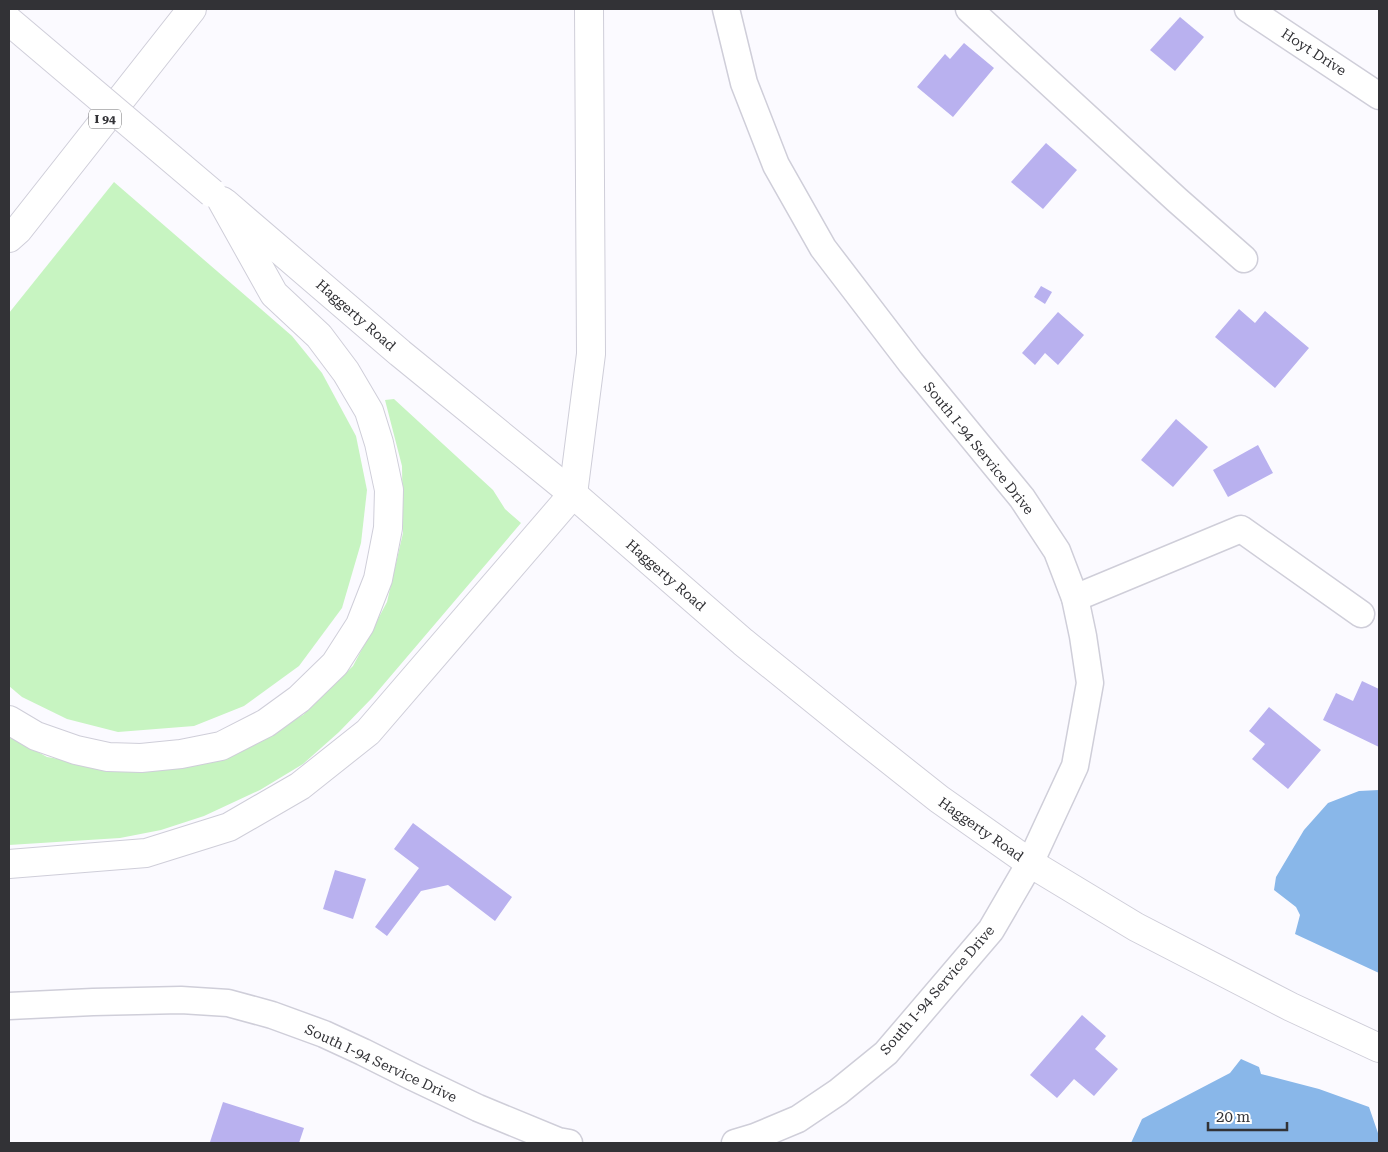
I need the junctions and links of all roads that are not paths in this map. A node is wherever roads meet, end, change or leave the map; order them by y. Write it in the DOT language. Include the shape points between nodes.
graph roads {
  1 [pos="17,9"];
  2 [pos="192,9"];
  3 [pos="589,9"];
  4 [pos="726,9"];
  5 [pos="968,9"];
  6 [pos="1248,9"];
  7 [pos="9,20"];
  8 [pos="1379,96"];
  9 [pos="217,197"];
  10 [pos="13,234"];
  11 [pos="9,258"];
  12 [pos="1244,260"];
  13 [pos="573,494"];
  14 [pos="1075,598"];
  15 [pos="1361,614"];
  16 [pos="9,720"];
  17 [pos="1030,863"];
  18 [pos="9,864"];
  19 [pos="9,1006"];
  20 [pos="1379,1048"];
  21 [pos="569,1143"];
  22 [pos="735,1143"];
  1 -- 7 [label="main road"];
  2 -- 10 [label="main road, I 94"];
  3 -- 13 [label="main road" via="591,354"];
  4 -- 14 [label="street, South I-94 Service Drive" via="744,83 776,165 823,248 910,362 1022,498 1057,551"];
  5 -- 12 [label="street"];
  6 -- 8 [label="street, Hoyt Drive"];
  7 -- 9 [label="main road, Haggerty Road, bridge"];
  9 -- 13 [label="main road, Haggerty Road" via="400,353"];
  9 -- 16 [label="main road" via="274,294 320,336 369,411 389,490 388,528 378,579 360,625 335,664 299,699 266,723 221,746 141,758 108,757 36,736"];
  10 -- 11 [label="main road"];
  13 -- 17 [label="main road, Haggerty Road" via="743,642 939,799"];
  13 -- 18 [label="main road" via="368,732 300,786 229,827 146,853"];
  14 -- 15 [label="street" via="1241,529"];
  14 -- 17 [label="street, South I-94 Service Drive" via="1090,683 1075,766"];
  17 -- 20 [label="main road, Haggerty Road" via="1136,927 1291,1007"];
  17 -- 22 [label="street, South I-94 Service Drive" via="991,930 886,1053 798,1119"];
  19 -- 21 [label="street, South I-94 Service Drive" via="181,1000 228,1004 272,1015 324,1034 478,1108"];
}
